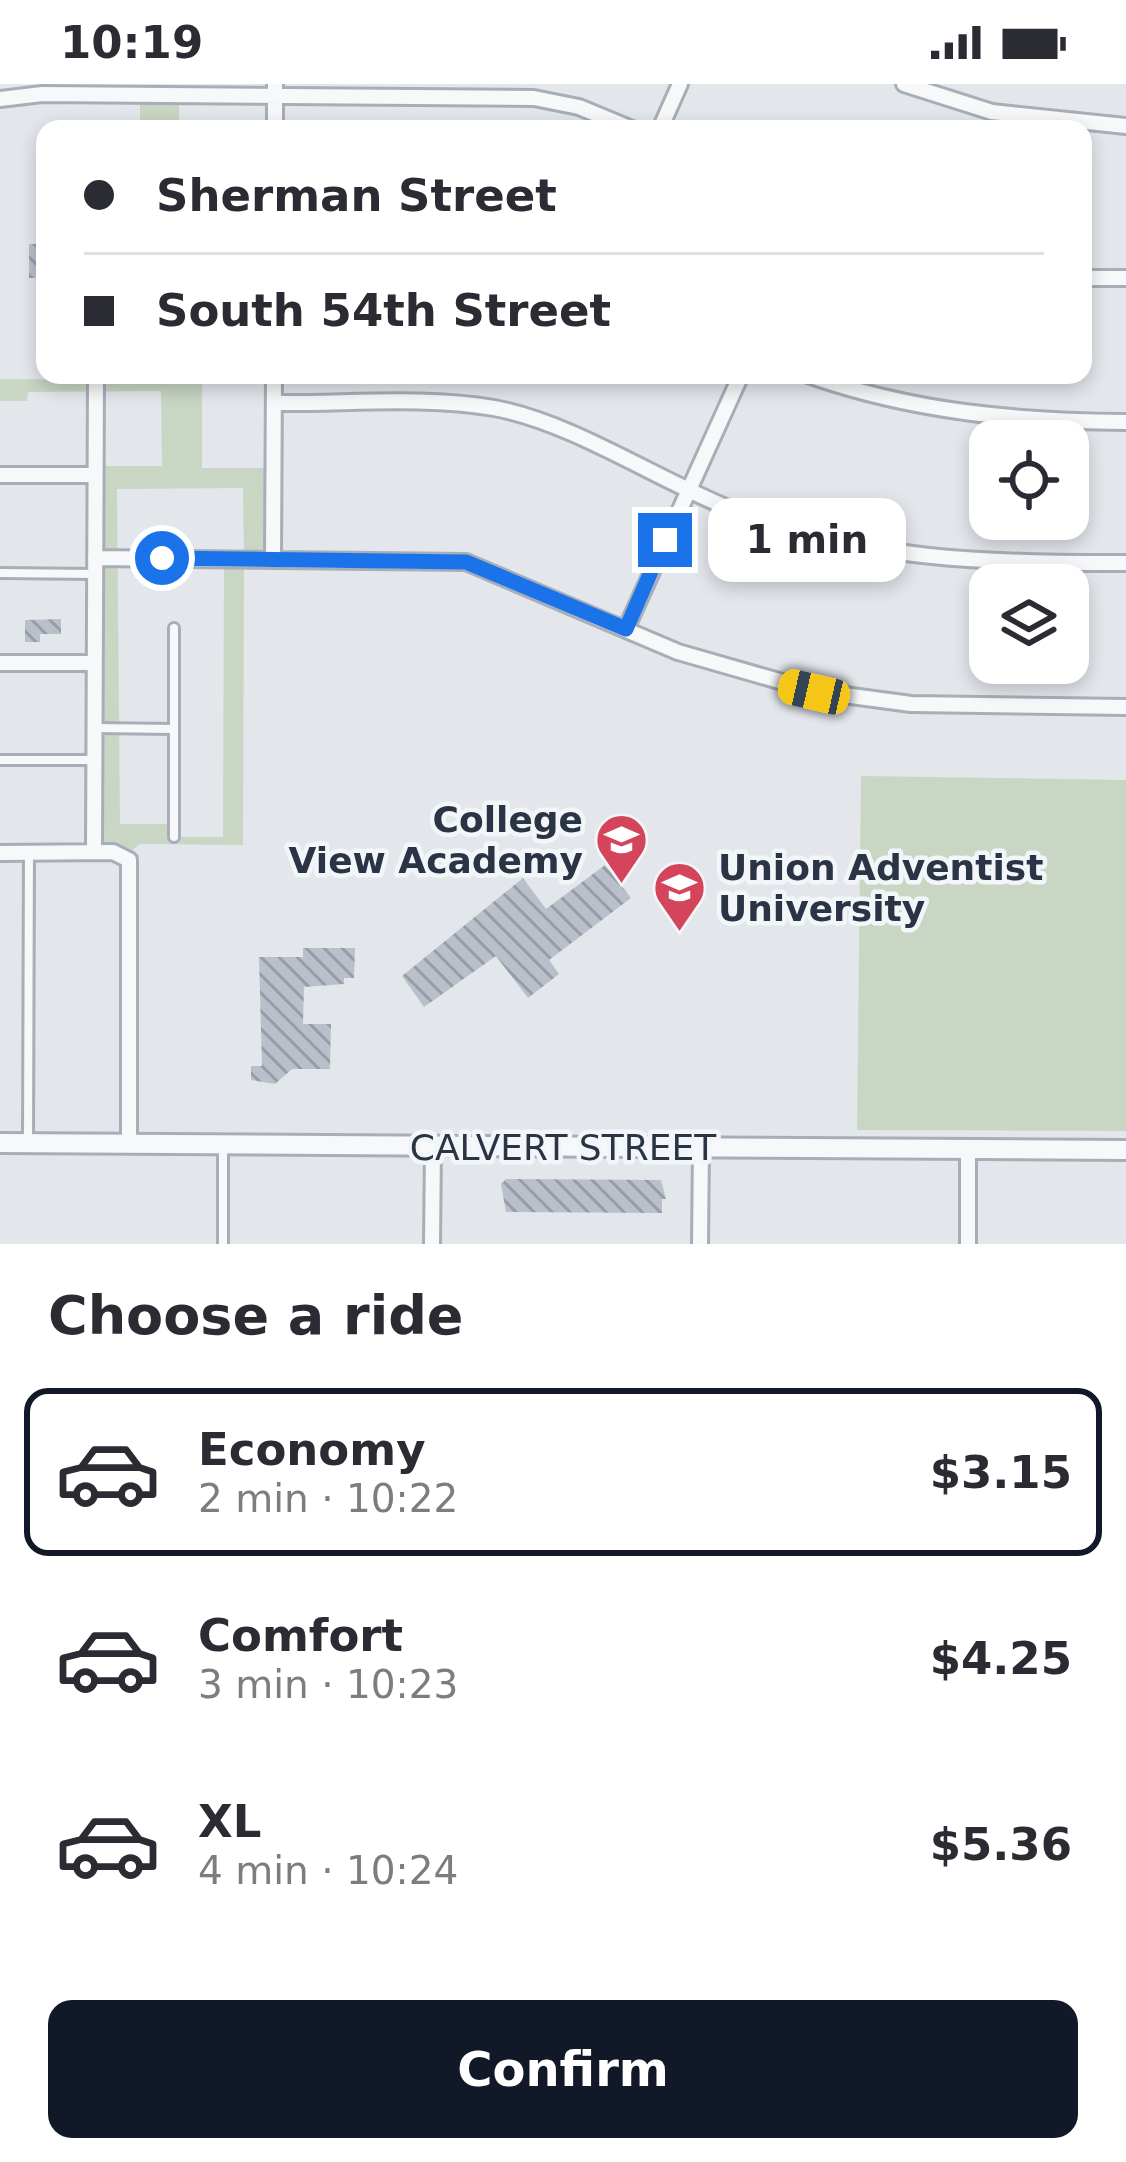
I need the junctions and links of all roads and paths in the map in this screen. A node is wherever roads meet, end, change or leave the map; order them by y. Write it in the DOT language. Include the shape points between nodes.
graph roads {
  1 [pos="680,84"];
  2 [pos="904,84"];
  3 [pos="275,90"];
  4 [pos="0,99"];
  5 [pos="610,120"];
  6 [pos="664,120"];
  7 [pos="1069,120"];
  8 [pos="1092,122"];
  9 [pos="1126,126"];
  10 [pos="1092,278"];
  11 [pos="1126,278"];
  12 [pos="96,384"];
  13 [pos="274,384"];
  14 [pos="737,384"];
  15 [pos="841,384"];
  16 [pos="274,403"];
  17 [pos="1126,422"];
  18 [pos="0,475"];
  19 [pos="94,475"];
  20 [pos="687,490"];
  21 [pos="273,558"];
  22 [pos="1126,563"];
  23 [pos="94,566"];
  24 [pos="0,573"];
  25 [pos="174,628"];
  26 [pos="626,629"];
  27 [pos="0,663"];
  28 [pos="94,663"];
  29 [pos="1126,707"];
  30 [pos="94,728"];
  31 [pos="174,729"];
  32 [pos="0,760"];
  33 [pos="94,760"];
  34 [pos="174,837"];
  35 [pos="28,852"];
  36 [pos="94,852"];
  37 [pos="0,853"];
  38 [pos="0,1143"];
  39 [pos="28,1143"];
  40 [pos="129,1144"];
  41 [pos="224,1145"];
  42 [pos="433,1147"];
  43 [pos="701,1147"];
  44 [pos="968,1150"];
  45 [pos="1126,1150"];
  46 [pos="223,1244"];
  47 [pos="432,1244"];
  48 [pos="700,1244"];
  49 [pos="968,1244"];
  1 -- 6 [label="street"];
  2 -- 7 [label="street" via="992,112"];
  3 -- 4 [label="street"];
  3 -- 5 [label="street" via="534,98"];
  8 -- 9 [label="street"];
  10 -- 11 [label="street"];
  12 -- 19 [label="street"];
  13 -- 16 [label="street"];
  14 -- 20 [label="street"];
  15 -- 17 [label="street" via="942,412"];
  16 -- 20 [label="street" via="491,408"];
  16 -- 21 [label="street"];
  18 -- 19 [label="street"];
  19 -- 23 [label="street"];
  20 -- 22 [label="street" via="777,526 905,556"];
  20 -- 26 [label="street"];
  21 -- 23 [label="street"];
  21 -- 26 [label="street" via="466,562"];
  23 -- 24 [label="lane"];
  23 -- 28 [label="street"];
  25 -- 31 [label="lane"];
  26 -- 29 [label="street" via="722,668 864,700"];
  27 -- 28 [label="street"];
  28 -- 30 [label="street"];
  30 -- 31 [label="lane"];
  30 -- 33 [label="street"];
  31 -- 34 [label="lane"];
  32 -- 33 [label="lane"];
  33 -- 36 [label="street"];
  35 -- 36 [label="street"];
  35 -- 37 [label="street"];
  35 -- 39 [label="lane"];
  36 -- 40 [label="street" via="125,855 131,868"];
  38 -- 39 [label="street, CALVERT STREET"];
  39 -- 40 [label="street, CALVERT STREET"];
  40 -- 41 [label="street, CALVERT STREET"];
  41 -- 42 [label="street, CALVERT STREET"];
  41 -- 46 [label="lane"];
  42 -- 43 [label="street, CALVERT STREET"];
  42 -- 47 [label="street"];
  43 -- 44 [label="street, CALVERT STREET"];
  43 -- 48 [label="street"];
  44 -- 45 [label="street, CALVERT STREET"];
  44 -- 49 [label="street"];
}
